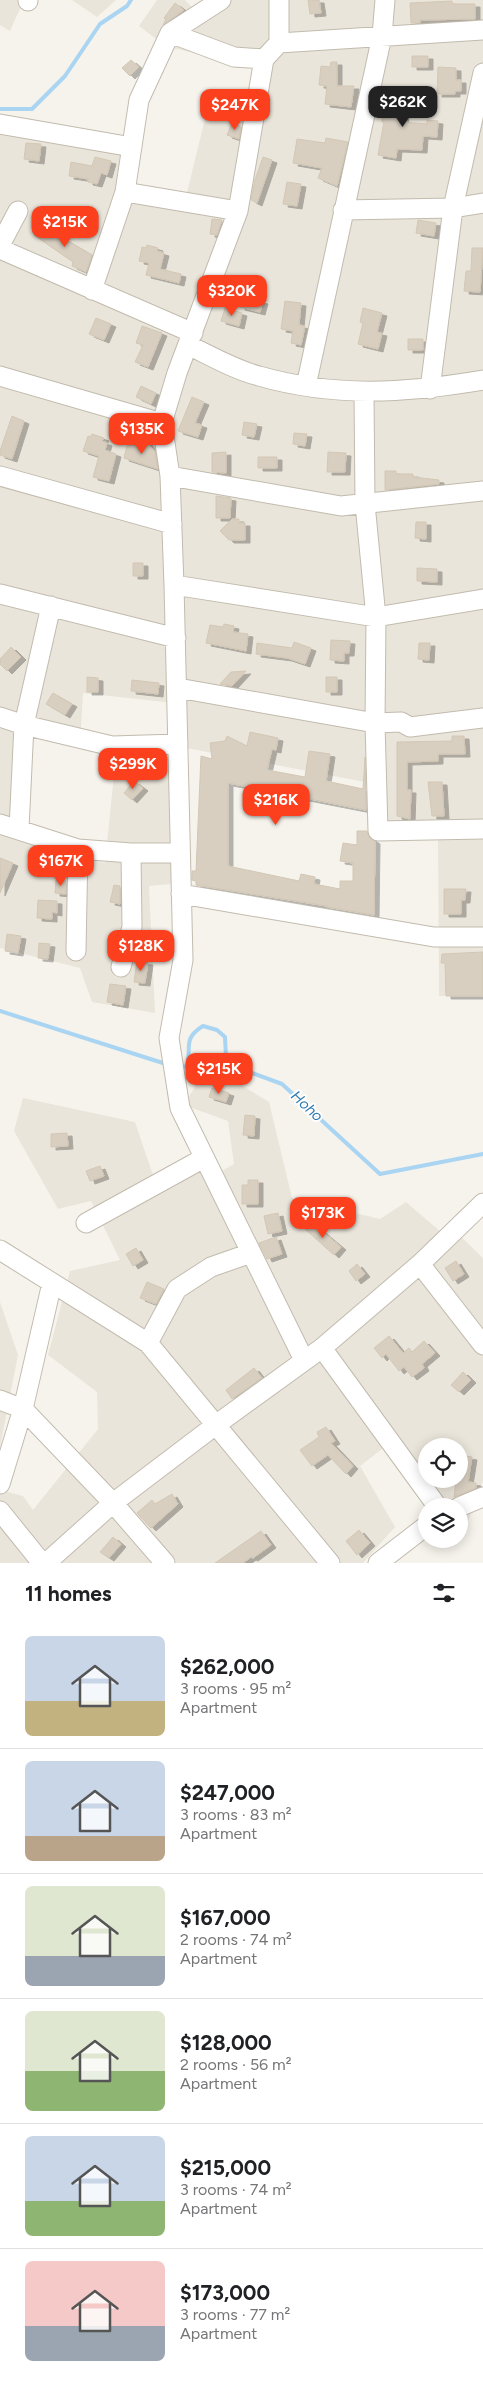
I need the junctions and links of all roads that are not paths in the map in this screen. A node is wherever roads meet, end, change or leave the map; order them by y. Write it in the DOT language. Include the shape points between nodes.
graph roads {
  1 [pos="221,0"];
  2 [pos="279,0"];
  3 [pos="385,0"];
  4 [pos="483,30"];
  5 [pos="170,34"];
  6 [pos="382,36"];
  7 [pos="279,43"];
  8 [pos="264,59"];
  9 [pos="483,73"];
  10 [pos="0,124"];
  11 [pos="132,146"];
  12 [pos="125,192"];
  13 [pos="483,203"];
  14 [pos="453,208"];
  15 [pos="343,210"];
  16 [pos="18,211"];
  17 [pos="238,211"];
  18 [pos="0,245"];
  19 [pos="0,250"];
  20 [pos="92,290"];
  21 [pos="190,339"];
  22 [pos="0,376"];
  23 [pos="483,380"];
  24 [pos="306,386"];
  25 [pos="430,389"];
  26 [pos="364,393"];
  27 [pos="162,423"];
  28 [pos="0,476"];
  29 [pos="170,476"];
  30 [pos="483,491"];
  31 [pos="365,504"];
  32 [pos="172,524"];
  33 [pos="174,585"];
  34 [pos="0,594"];
  35 [pos="483,599"];
  36 [pos="51,606"];
  37 [pos="376,616"];
  38 [pos="176,638"];
  39 [pos="178,688"];
  40 [pos="0,717"];
  41 [pos="483,718"];
  42 [pos="375,723"];
  43 [pos="24,725"];
  44 [pos="178,744"];
  45 [pos="0,824"];
  46 [pos="19,829"];
  47 [pos="483,829"];
  48 [pos="78,849"];
  49 [pos="179,852"];
  50 [pos="131,853"];
  51 [pos="181,894"];
  52 [pos="483,937"];
  53 [pos="76,952"];
  54 [pos="121,967"];
  55 [pos="204,1158"];
  56 [pos="483,1203"];
  57 [pos="86,1223"];
  58 [pos="0,1250"];
  59 [pos="251,1254"];
  60 [pos="420,1264"];
  61 [pos="52,1283"];
  62 [pos="148,1344"];
  63 [pos="483,1345"];
  64 [pos="322,1348"];
  65 [pos="304,1360"];
  66 [pos="0,1400"];
  67 [pos="23,1409"];
  68 [pos="217,1424"];
  69 [pos="0,1484"];
  70 [pos="431,1498"];
  71 [pos="483,1498"];
  72 [pos="113,1503"];
  73 [pos="468,1504"];
  74 [pos="0,1511"];
  75 [pos="418,1532"];
  76 [pos="42,1563"];
  77 [pos="46,1563"];
  78 [pos="165,1563"];
  79 [pos="330,1563"];
  80 [pos="378,1563"];
  1 -- 5 [label="street"];
  2 -- 7 [label="street"];
  3 -- 6 [label="street"];
  4 -- 6 [label="street"];
  5 -- 8 [label="street" via="234,57"];
  5 -- 11 [label="street" via="139,100"];
  6 -- 7 [label="street"];
  6 -- 15 [label="street"];
  7 -- 8 [label="street"];
  8 -- 17 [label="street"];
  9 -- 14 [label="street"];
  10 -- 11 [label="street"];
  11 -- 12 [label="street"];
  12 -- 17 [label="street"];
  12 -- 20 [label="street"];
  13 -- 14 [label="street"];
  14 -- 15 [label="street"];
  14 -- 25 [label="street"];
  15 -- 24 [label="street"];
  16 -- 18 [label="street"];
  17 -- 21 [label="street"];
  19 -- 20 [label="street"];
  20 -- 21 [label="street"];
  21 -- 24 [label="street" via="257,376"];
  21 -- 27 [label="street"];
  22 -- 27 [label="street"];
  23 -- 25 [label="street"];
  24 -- 26 [label="street"];
  25 -- 26 [label="street"];
  26 -- 31 [label="street"];
  27 -- 29 [label="street"];
  28 -- 32 [label="street"];
  29 -- 31 [label="street" via="341,506"];
  29 -- 32 [label="street"];
  30 -- 31 [label="street"];
  31 -- 37 [label="street"];
  32 -- 33 [label="street"];
  33 -- 37 [label="street"];
  33 -- 38 [label="street"];
  34 -- 36 [label="street"];
  35 -- 37 [label="street"];
  36 -- 38 [label="street"];
  36 -- 43 [label="street"];
  37 -- 42 [label="street"];
  38 -- 39 [label="street"];
  39 -- 42 [label="street"];
  39 -- 44 [label="street"];
  40 -- 43 [label="street"];
  41 -- 42 [label="street" via="410,728 401,722"];
  42 -- 47 [label="street" via="378,830"];
  43 -- 44 [label="street" via="112,746"];
  43 -- 46 [label="street"];
  44 -- 49 [label="street"];
  45 -- 46 [label="street"];
  46 -- 48 [label="street"];
  48 -- 50 [label="street"];
  48 -- 53 [label="street"];
  49 -- 50 [label="street"];
  49 -- 51 [label="street"];
  50 -- 54 [label="street" via="132,927"];
  51 -- 52 [label="street" via="434,937"];
  51 -- 55 [label="street" via="184,960 169,1038 180,1108"];
  55 -- 57 [label="street"];
  55 -- 59 [label="street"];
  56 -- 60 [label="street"];
  58 -- 61 [label="street"];
  59 -- 62 [label="street" via="211,1267 177,1289"];
  59 -- 65 [label="street"];
  60 -- 63 [label="street"];
  60 -- 64 [label="street"];
  61 -- 62 [label="street"];
  61 -- 67 [label="street"];
  62 -- 68 [label="street"];
  64 -- 65 [label="street"];
  64 -- 70 [label="street"];
  65 -- 68 [label="street"];
  66 -- 67 [label="street"];
  67 -- 69 [label="street"];
  67 -- 72 [label="street"];
  68 -- 72 [label="street"];
  68 -- 79 [label="street"];
  71 -- 73 [label="street"];
  72 -- 77 [label="street"];
  72 -- 78 [label="street"];
  74 -- 76 [label="street"];
  75 -- 80 [label="street"];
}
